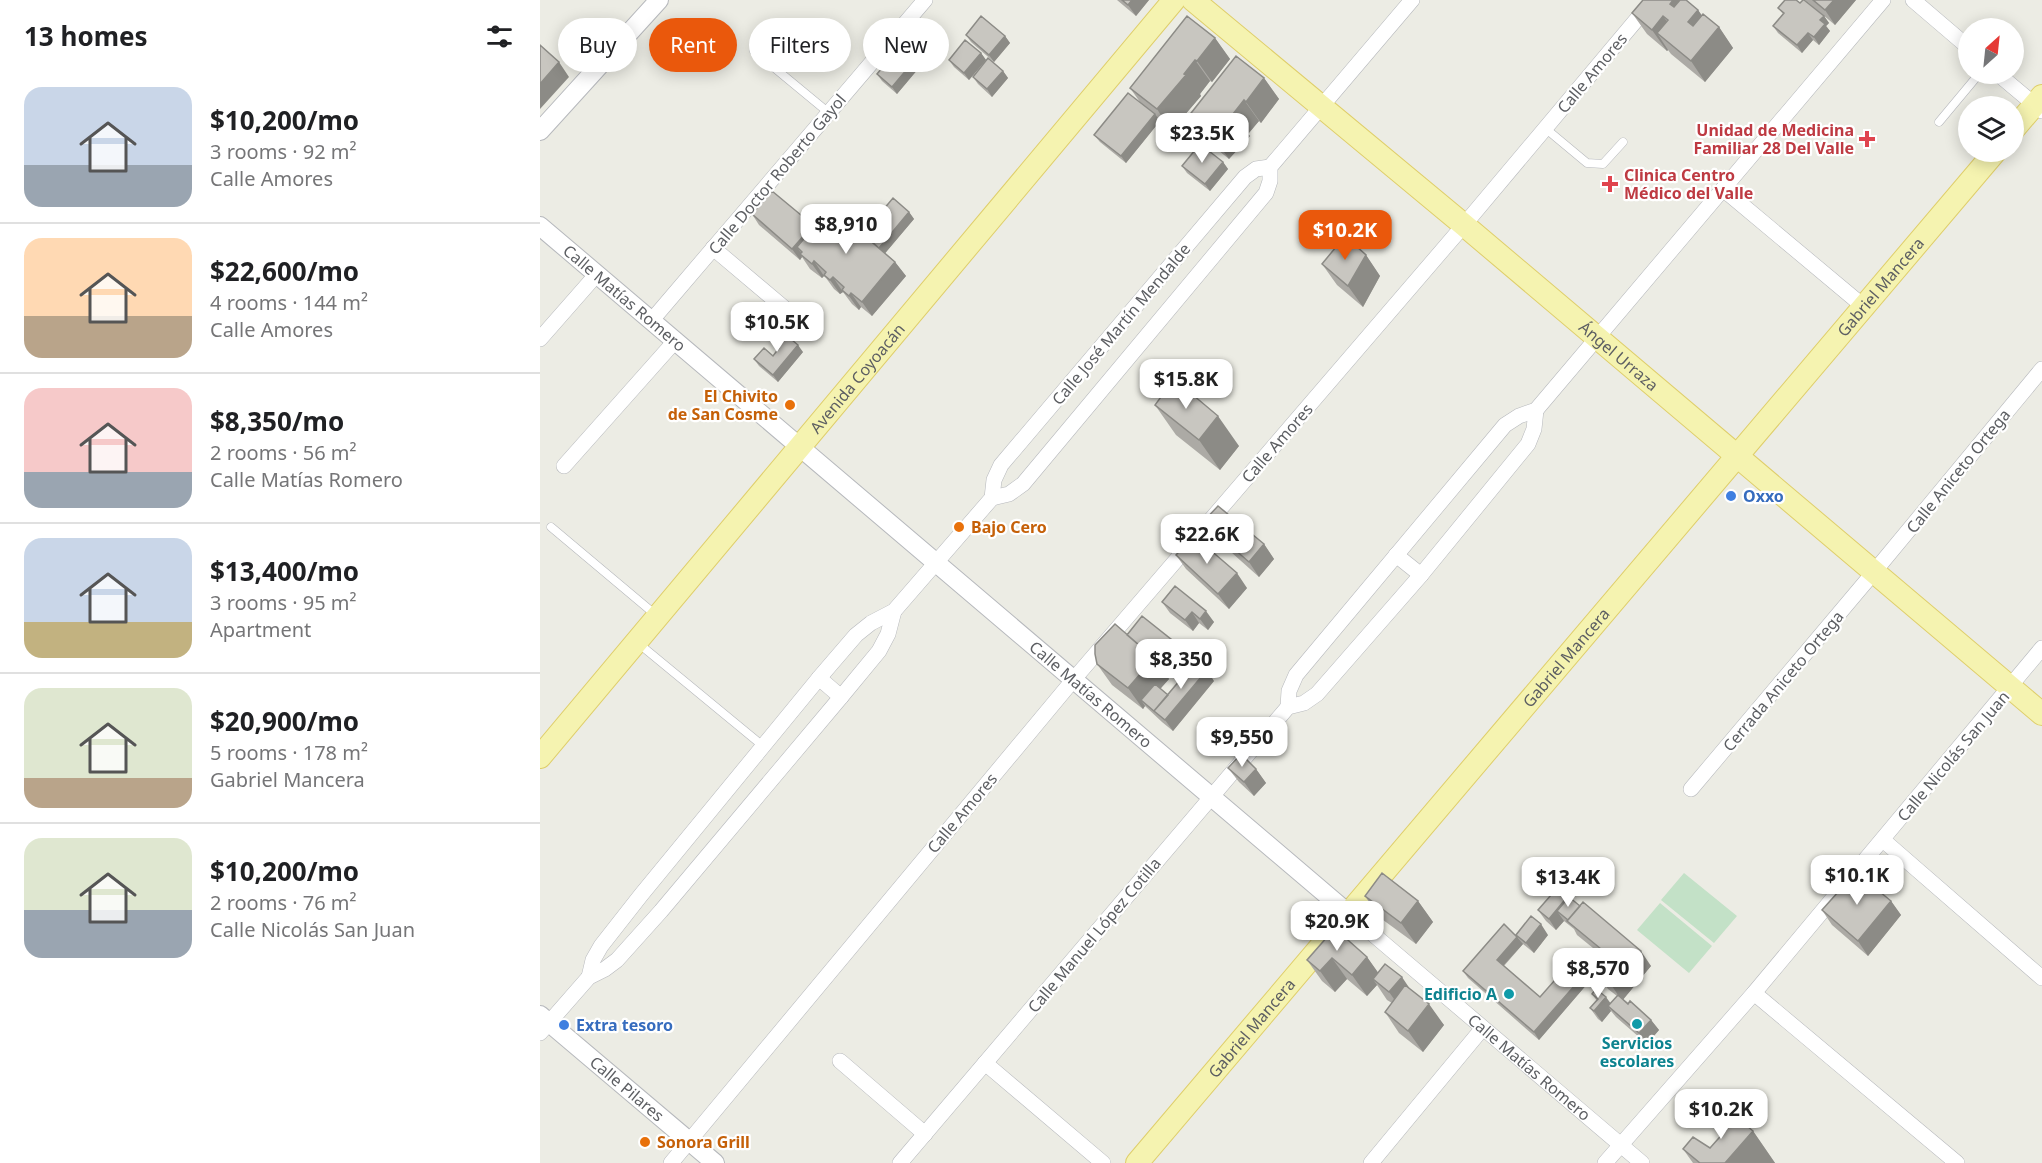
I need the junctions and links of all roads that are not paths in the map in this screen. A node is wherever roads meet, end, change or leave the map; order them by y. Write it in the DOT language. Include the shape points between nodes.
graph roads {
  1 [pos="659,0"];
  2 [pos="925,0"];
  3 [pos="1174,0"];
  4 [pos="1193,0"];
  5 [pos="1412,0"];
  6 [pos="1653,0"];
  7 [pos="1883,0"];
  8 [pos="1913,0"];
  9 [pos="1958,38"];
  10 [pos="779,72"];
  11 [pos="1971,84"];
  12 [pos="2012,84"];
  13 [pos="2040,104"];
  14 [pos="1321,105"];
  15 [pos="829,113"];
  16 [pos="2024,119"];
  17 [pos="1939,122"];
  18 [pos="1545,128"];
  19 [pos="540,131"];
  20 [pos="1623,142"];
  21 [pos="1986,162"];
  22 [pos="1270,167"];
  23 [pos="1723,189"];
  24 [pos="1464,225"];
  25 [pos="540,226"];
  26 [pos="713,248"];
  27 [pos="597,274"];
  28 [pos="1863,306"];
  29 [pos="652,320"];
  30 [pos="802,323"];
  31 [pos="1597,338"];
  32 [pos="540,339"];
  33 [pos="676,340"];
  34 [pos="2042,369"];
  35 [pos="1536,410"];
  36 [pos="800,445"];
  37 [pos="1736,456"];
  38 [pos="564,466"];
  39 [pos="992,498"];
  40 [pos="551,527"];
  41 [pos="1396,555"];
  42 [pos="936,562"];
  43 [pos="1874,572"];
  44 [pos="1420,575"];
  45 [pos="894,611"];
  46 [pos="658,616"];
  47 [pos="637,642"];
  48 [pos="2042,648"];
  49 [pos="819,678"];
  50 [pos="1074,679"];
  51 [pos="2010,687"];
  52 [pos="841,697"];
  53 [pos="1288,707"];
  54 [pos="2042,714"];
  55 [pos="763,746"];
  56 [pos="540,757"];
  57 [pos="1691,789"];
  58 [pos="722,796"];
  59 [pos="1212,796"];
  60 [pos="743,813"];
  61 [pos="1883,840"];
  62 [pos="641,895"];
  63 [pos="661,911"];
  64 [pos="1348,913"];
  65 [pos="589,977"];
  66 [pos="2042,978"];
  67 [pos="1754,993"];
  68 [pos="543,1024"];
  69 [pos="1482,1029"];
  70 [pos="840,1061"];
  71 [pos="985,1063"];
  72 [pos="925,1134"];
  73 [pos="689,1142"];
  74 [pos="1620,1145"];
  75 [pos="671,1163"];
  76 [pos="715,1163"];
  77 [pos="900,1163"];
  78 [pos="1103,1163"];
  79 [pos="1137,1163"];
  80 [pos="1371,1163"];
  81 [pos="1605,1163"];
  82 [pos="1642,1163"];
  83 [pos="1957,1163"];
  1 -- 19 [label="street"];
  2 -- 15 [label="street, Calle Doctor Roberto Gayol"];
  3 -- 36 [label="main road, Avenida Coyoacán"];
  4 -- 14 [label="main road, Ángel Urraza"];
  5 -- 14 [label="street, Calle José Martín Mendalde"];
  6 -- 18 [label="street, Calle Amores"];
  7 -- 23 [label="street, Calle Manuel López Cotilla"];
  8 -- 9 [label="street"];
  10 -- 15 [label="lane"];
  11 -- 17 [label="lane"];
  12 -- 13 [label="street"];
  13 -- 16 [label="main road"];
  14 -- 22 [label="street, Calle José Martín Mendalde"];
  14 -- 24 [label="main road, Ángel Urraza"];
  15 -- 26 [label="street, Calle Doctor Roberto Gayol"];
  18 -- 20 [label="lane" via="1587,163 1603,164"];
  18 -- 24 [label="street, Calle Amores"];
  21 -- 28 [label="main road, Gabriel Mancera"];
  22 -- 39 [label="street, Calle José Martín Mendalde" via="1256,169 1245,177 1001,465 993,480"];
  22 -- 39 [label="street, Calle José Martín Mendalde" via="1266,193 1023,484 1009,494"];
  23 -- 28 [label="street"];
  23 -- 31 [label="street, Calle Manuel López Cotilla"];
  24 -- 31 [label="main road, Ángel Urraza"];
  24 -- 50 [label="street, Calle Amores"];
  25 -- 27 [label="street, Calle Matías Romero"];
  26 -- 29 [label="street, Calle Doctor Roberto Gayol"];
  26 -- 30 [label="street"];
  27 -- 29 [label="street, Calle Matías Romero"];
  27 -- 32 [label="street"];
  28 -- 37 [label="main road, Gabriel Mancera"];
  29 -- 33 [label="street, Calle Matías Romero"];
  31 -- 35 [label="street, Calle Manuel López Cotilla"];
  31 -- 37 [label="main road, Ángel Urraza"];
  33 -- 36 [label="street, Calle Matías Romero"];
  33 -- 38 [label="street"];
  34 -- 43 [label="street, Calle Aniceto Ortega"];
  35 -- 41 [label="street, Calle Manuel López Cotilla" via="1505,425"];
  35 -- 44 [label="street, Calle Manuel López Cotilla" via="1528,444"];
  36 -- 42 [label="street, Calle Matías Romero"];
  36 -- 46 [label="main road, Avenida Coyoacán"];
  37 -- 43 [label="main road, Ángel Urraza"];
  37 -- 64 [label="main road, Gabriel Mancera"];
  39 -- 42 [label="street, Calle José Martín Mendalde"];
  40 -- 46 [label="lane"];
  41 -- 44 [label="street"];
  41 -- 53 [label="street, Calle Manuel López Cotilla" via="1296,675"];
  42 -- 45 [label="street, Calle José Martín Mendalde"];
  42 -- 50 [label="street, Calle Matías Romero"];
  43 -- 51 [label="main road, Ángel Urraza"];
  43 -- 57 [label="street, Cerrada Aniceto Ortega"];
  44 -- 53 [label="street, Calle Manuel López Cotilla" via="1317,694"];
  45 -- 49 [label="street, Calle José Martín Mendalde" via="856,635"];
  45 -- 52 [label="street, Calle José Martín Mendalde" via="879,651"];
  46 -- 47 [label="main road, Avenida Coyoacán"];
  47 -- 55 [label="lane"];
  47 -- 56 [label="main road, Avenida Coyoacán"];
  48 -- 51 [label="street, Calle Nicolás San Juan"];
  49 -- 52 [label="street"];
  49 -- 55 [label="street, Calle José Martín Mendalde"];
  50 -- 59 [label="street, Calle Matías Romero"];
  50 -- 73 [label="street, Calle Amores"];
  51 -- 54 [label="main road, Ángel Urraza"];
  51 -- 61 [label="street, Calle Nicolás San Juan"];
  52 -- 60 [label="street, Calle José Martín Mendalde"];
  53 -- 59 [label="street, Calle Manuel López Cotilla"];
  55 -- 58 [label="street, Calle José Martín Mendalde"];
  58 -- 60 [label="street"];
  58 -- 62 [label="street, Calle José Martín Mendalde"];
  59 -- 64 [label="street, Calle Matías Romero"];
  59 -- 71 [label="street, Calle Manuel López Cotilla"];
  60 -- 63 [label="street, Calle José Martín Mendalde"];
  61 -- 66 [label="street"];
  61 -- 67 [label="street, Calle Nicolás San Juan"];
  62 -- 63 [label="street"];
  62 -- 65 [label="street, Calle José Martín Mendalde" via="601,946"];
  63 -- 65 [label="street, Calle José Martín Mendalde" via="617,960"];
  64 -- 69 [label="street, Calle Matías Romero"];
  64 -- 79 [label="main road, Gabriel Mancera"];
  65 -- 68 [label="street, Calle José Martín Mendalde"];
  67 -- 74 [label="street, Calle Nicolás San Juan"];
  67 -- 83 [label="street"];
  68 -- 73 [label="street, Calle Pilares"];
  69 -- 74 [label="street, Calle Matías Romero"];
  69 -- 80 [label="street"];
  70 -- 72 [label="street"];
  71 -- 72 [label="street, Calle Manuel López Cotilla"];
  71 -- 78 [label="street"];
  72 -- 77 [label="street, Calle Manuel López Cotilla"];
  73 -- 75 [label="street, Calle Amores"];
  73 -- 76 [label="street, Calle Pilares"];
  74 -- 81 [label="street, Calle Nicolás San Juan"];
  74 -- 82 [label="street, Calle Matías Romero"];
}
